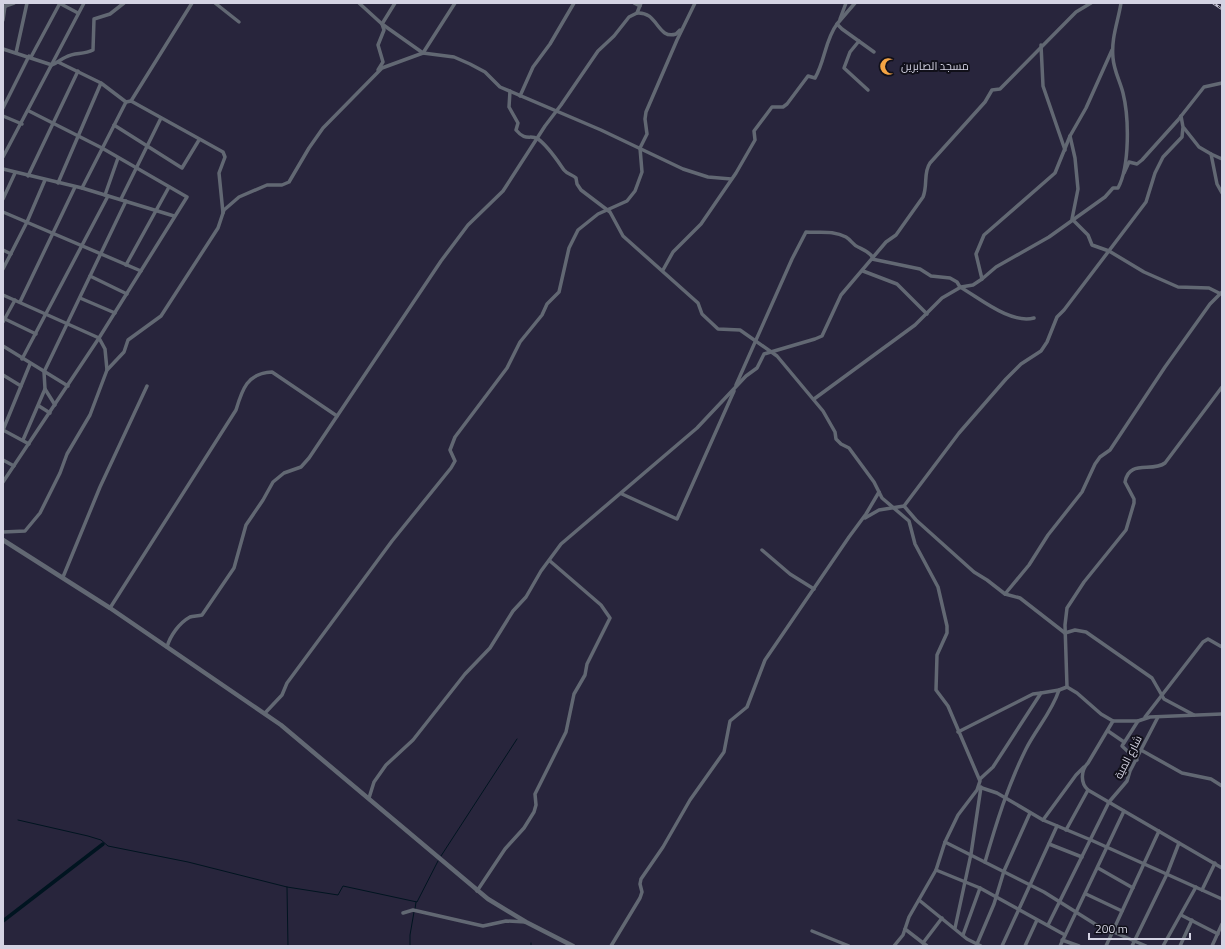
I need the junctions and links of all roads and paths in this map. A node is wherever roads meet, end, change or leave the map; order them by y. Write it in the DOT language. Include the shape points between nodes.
graph roads {
  1 [pos="12,3"];
  2 [pos="27,3"];
  3 [pos="59,3"];
  4 [pos="84,3"];
  5 [pos="124,3"];
  6 [pos="192,3"];
  7 [pos="215,3"];
  8 [pos="359,3"];
  9 [pos="395,3"];
  10 [pos="455,3"];
  11 [pos="574,3"];
  12 [pos="634,3"];
  13 [pos="695,3"];
  14 [pos="846,3"];
  15 [pos="855,3"];
  16 [pos="1091,3"];
  17 [pos="1121,3"];
  18 [pos="640,5"];
  19 [pos="4,6"];
  20 [pos="78,13"];
  21 [pos="637,13"];
  22 [pos="3,20"];
  23 [pos="239,22"];
  24 [pos="686,23"];
  25 [pos="838,23"];
  26 [pos="382,24"];
  27 [pos="859,41"];
  28 [pos="1041,45"];
  29 [pos="3,49"];
  30 [pos="1113,49"];
  31 [pos="874,52"];
  32 [pos="16,53"];
  33 [pos="424,53"];
  34 [pos="30,57"];
  35 [pos="58,62"];
  36 [pos="52,65"];
  37 [pos="78,71"];
  38 [pos="377,72"];
  39 [pos="101,83"];
  40 [pos="1222,83"];
  41 [pos="868,90"];
  42 [pos="510,92"];
  43 [pos="520,96"];
  44 [pos="131,101"];
  45 [pos="126,102"];
  46 [pos="3,108"];
  47 [pos="28,111"];
  48 [pos="556,112"];
  49 [pos="3,116"];
  50 [pos="1181,116"];
  51 [pos="161,118"];
  52 [pos="53,123"];
  53 [pos="22,124"];
  54 [pos="114,126"];
  55 [pos="1183,127"];
  56 [pos="79,136"];
  57 [pos="1070,136"];
  58 [pos="537,138"];
  59 [pos="199,140"];
  60 [pos="148,147"];
  61 [pos="102,148"];
  62 [pos="640,148"];
  63 [pos="1065,150"];
  64 [pos="1210,154"];
  65 [pos="3,157"];
  66 [pos="118,158"];
  67 [pos="1222,159"];
  68 [pos="136,169"];
  69 [pos="3,170"];
  70 [pos="16,173"];
  71 [pos="28,176"];
  72 [pos="1123,176"];
  73 [pos="732,179"];
  74 [pos="45,180"];
  75 [pos="58,183"];
  76 [pos="75,186"];
  77 [pos="82,188"];
  78 [pos="169,188"];
  79 [pos="1222,192"];
  80 [pos="106,195"];
  81 [pos="121,199"];
  82 [pos="3,200"];
  83 [pos="126,201"];
  84 [pos="156,210"];
  85 [pos="607,210"];
  86 [pos="3,212"];
  87 [pos="223,214"];
  88 [pos="174,216"];
  89 [pos="1072,219"];
  90 [pos="27,222"];
  91 [pos="53,233"];
  92 [pos="82,245"];
  93 [pos="3,250"];
  94 [pos="1109,251"];
  95 [pos="11,254"];
  96 [pos="100,254"];
  97 [pos="873,258"];
  98 [pos="126,265"];
  99 [pos="3,269"];
  100 [pos="663,270"];
  101 [pos="141,271"];
  102 [pos="863,271"];
  103 [pos="90,276"];
  104 [pos="982,279"];
  105 [pos="960,287"];
  106 [pos="1221,293"];
  107 [pos="127,294"];
  108 [pos="3,295"];
  109 [pos="80,298"];
  110 [pos="18,301"];
  111 [pos="46,314"];
  112 [pos="114,314"];
  113 [pos="927,314"];
  114 [pos="1034,318"];
  115 [pos="4,320"];
  116 [pos="68,325"];
  117 [pos="36,334"];
  118 [pos="99,338"];
  119 [pos="755,340"];
  120 [pos="3,346"];
  121 [pos="770,351"];
  122 [pos="22,359"];
  123 [pos="30,364"];
  124 [pos="107,370"];
  125 [pos="44,372"];
  126 [pos="3,375"];
  127 [pos="21,386"];
  128 [pos="68,386"];
  129 [pos="147,386"];
  130 [pos="735,388"];
  131 [pos="1222,388"];
  132 [pos="44,389"];
  133 [pos="814,399"];
  134 [pos="55,405"];
  135 [pos="38,406"];
  136 [pos="50,413"];
  137 [pos="337,416"];
  138 [pos="3,428"];
  139 [pos="23,440"];
  140 [pos="29,444"];
  141 [pos="3,460"];
  142 [pos="14,466"];
  143 [pos="3,482"];
  144 [pos="879,492"];
  145 [pos="622,494"];
  146 [pos="904,506"];
  147 [pos="895,509"];
  148 [pos="863,519"];
  149 [pos="3,532"];
  150 [pos="3,540"];
  151 [pos="762,550"];
  152 [pos="550,561"];
  153 [pos="63,577"];
  154 [pos="814,589"];
  155 [pos="1005,594"];
  156 [pos="110,608"];
  157 [pos="1065,633"];
  158 [pos="167,647"];
  159 [pos="1222,647"];
  160 [pos="1067,687"];
  161 [pos="1059,690"];
  162 [pos="1041,693"];
  163 [pos="1162,697"];
  164 [pos="265,713"];
  165 [pos="1222,714"];
  166 [pos="1194,715"];
  167 [pos="1158,717"];
  168 [pos="1145,718"];
  169 [pos="1113,721"];
  170 [pos="1138,721"];
  171 [pos="1108,731"];
  172 [pos="958,732"];
  173 [pos="1124,742"];
  174 [pos="1141,750"];
  175 [pos="1137,760"];
  176 [pos="1084,767"];
  177 [pos="980,779"];
  178 [pos="1222,786"];
  179 [pos="980,787"];
  180 [pos="1088,790"];
  181 [pos="369,798"];
  182 [pos="1006,798"];
  183 [pos="1109,802"];
  184 [pos="1124,811"];
  185 [pos="1030,813"];
  186 [pos="1043,820"];
  187 [pos="1056,826"];
  188 [pos="1066,830"];
  189 [pos="1159,831"];
  190 [pos="1091,840"];
  191 [pos="945,842"];
  192 [pos="1179,843"];
  193 [pos="1049,844"];
  194 [pos="1108,847"];
  195 [pos="971,854"];
  196 [pos="1082,857"];
  197 [pos="985,862"];
  198 [pos="1144,863"];
  199 [pos="1215,863"];
  200 [pos="1098,868"];
  201 [pos="1222,868"];
  202 [pos="936,870"];
  203 [pos="1004,871"];
  204 [pos="1167,874"];
  205 [pos="965,882"];
  206 [pos="1030,885"];
  207 [pos="1196,887"];
  208 [pos="980,888"];
  209 [pos="1132,888"];
  210 [pos="1202,890"];
  211 [pos="477,891"];
  212 [pos="1086,894"];
  213 [pos="996,898"];
  214 [pos="1222,899"];
  215 [pos="920,900"];
  216 [pos="1059,901"];
  217 [pos="1017,909"];
  218 [pos="1122,911"];
  219 [pos="1075,912"];
  220 [pos="403,913"];
  221 [pos="1181,915"];
  222 [pos="942,918"];
  223 [pos="1037,920"];
  224 [pos="1192,920"];
  225 [pos="526,922"];
  226 [pos="1222,924"];
  227 [pos="1048,925"];
  228 [pos="905,928"];
  229 [pos="955,928"];
  230 [pos="812,930"];
  231 [pos="1111,932"];
  232 [pos="1218,934"];
  233 [pos="963,935"];
  234 [pos="1065,935"];
  235 [pos="1062,940"];
  236 [pos="923,943"];
  237 [pos="977,944"];
  238 [pos="1133,944"];
  239 [pos="573,946"];
  240 [pos="611,946"];
  241 [pos="849,946"];
  242 [pos="895,946"];
  243 [pos="927,946"];
  244 [pos="981,946"];
  245 [pos="1002,946"];
  246 [pos="1026,946"];
  247 [pos="1060,946"];
  248 [pos="1079,946"];
  249 [pos="1106,946"];
  250 [pos="1146,946"];
  251 [pos="1163,946"];
  252 [pos="1180,946"];
  253 [pos="1212,946"];
  1 -- 19 [label="street"];
  2 -- 32 [label="street"];
  3 -- 20 [label="street"];
  3 -- 34 [label="street"];
  4 -- 20 [label="street"];
  5 -- 35 [label="street" via="110,14 94,19 93,50 66,57"];
  6 -- 44 [label="street"];
  7 -- 23 [label="street"];
  8 -- 26 [label="street"];
  9 -- 26 [label="street"];
  10 -- 33 [label="street"];
  11 -- 43 [label="street" via="533,67"];
  12 -- 18 [label="street"];
  13 -- 24 [label="street"];
  14 -- 25 [label="street"];
  15 -- 25 [label="street"];
  16 -- 28 [label="street" via="1079,9"];
  17 -- 30 [label="street" via="1113,33"];
  18 -- 21 [label="street"];
  19 -- 22 [label="street"];
  20 -- 36 [label="street"];
  21 -- 24 [label="street" via="651,16 660,29 670,35 676,34"];
  21 -- 48 [label="street" via="629,17 598,51"];
  24 -- 62 [label="street" via="646,112 647,134"];
  25 -- 27 [label="street"];
  25 -- 73 [label="street" via="830,33 815,78 808,76 787,104 769,110 754,131 755,140"];
  26 -- 33 [label="street"];
  26 -- 38 [label="street" via="384,30 378,45 383,62"];
  27 -- 31 [label="street"];
  27 -- 41 [label="street" via="850,52 844,68"];
  28 -- 63 [label="street" via="1043,86"];
  28 -- 97 [label="street" via="1000,89 992,90 985,102 930,163 926,169 926,190 923,197 896,235 886,242"];
  29 -- 32 [label="street"];
  30 -- 57 [label="street"];
  30 -- 72 [label="street" via="1114,67 1123,92 1128,143"];
  32 -- 34 [label="street"];
  33 -- 38 [label="street"];
  33 -- 42 [label="street" via="454,57 482,70 500,87"];
  34 -- 36 [label="street"];
  34 -- 46 [label="street"];
  35 -- 36 [label="street"];
  35 -- 37 [label="street"];
  36 -- 47 [label="street"];
  37 -- 39 [label="street"];
  37 -- 52 [label="street"];
  38 -- 87 [label="street" via="319,133 289,182 282,185 267,185 239,197 224,210"];
  39 -- 45 [label="street"];
  39 -- 56 [label="street"];
  40 -- 50 [label="street" via="1204,87"];
  42 -- 43 [label="street"];
  42 -- 58 [label="street" via="509,107 518,123 516,130 526,138"];
  43 -- 48 [label="street"];
  44 -- 45 [label="street"];
  44 -- 51 [label="street"];
  45 -- 54 [label="street"];
  47 -- 52 [label="street"];
  47 -- 53 [label="street"];
  48 -- 58 [label="street"];
  48 -- 62 [label="street"];
  49 -- 53 [label="street"];
  50 -- 55 [label="street"];
  50 -- 72 [label="street" via="1138,164 1129,162"];
  51 -- 59 [label="street"];
  51 -- 60 [label="street"];
  52 -- 56 [label="street"];
  52 -- 71 [label="street"];
  53 -- 65 [label="street"];
  54 -- 60 [label="street"];
  54 -- 61 [label="street"];
  55 -- 64 [label="street" via="1199,147"];
  55 -- 94 [label="street" via="1182,137 1165,154 1155,173 1146,202"];
  56 -- 61 [label="street"];
  56 -- 75 [label="street"];
  57 -- 63 [label="street"];
  57 -- 89 [label="street" via="1078,189"];
  58 -- 85 [label="street" via="558,159 564,170 576,178 581,190"];
  58 -- 137 [label="street" via="503,191 468,225 442,261"];
  59 -- 60 [label="street" via="182,168"];
  59 -- 87 [label="street" via="225,154 219,173"];
  60 -- 68 [label="street"];
  61 -- 66 [label="street"];
  61 -- 77 [label="street"];
  62 -- 73 [label="street" via="695,174"];
  62 -- 85 [label="street" via="642,175 635,191 626,201"];
  63 -- 104 [label="street" via="1055,173 984,235 976,254"];
  64 -- 67 [label="street"];
  64 -- 79 [label="street" via="1217,184"];
  66 -- 68 [label="street"];
  66 -- 80 [label="street"];
  68 -- 78 [label="street"];
  68 -- 81 [label="street"];
  69 -- 70 [label="street"];
  70 -- 71 [label="street"];
  70 -- 82 [label="street"];
  71 -- 74 [label="street"];
  72 -- 89 [label="street" via="1118,188 1113,188 1105,197"];
  73 -- 100 [label="street" via="701,224 672,252"];
  74 -- 75 [label="street"];
  74 -- 90 [label="street"];
  75 -- 76 [label="street"];
  76 -- 77 [label="street"];
  76 -- 91 [label="street"];
  77 -- 80 [label="street"];
  78 -- 84 [label="street"];
  78 -- 88 [label="street" via="187,197"];
  80 -- 81 [label="street"];
  80 -- 92 [label="street"];
  81 -- 83 [label="street"];
  83 -- 84 [label="street"];
  83 -- 96 [label="street"];
  84 -- 88 [label="street"];
  84 -- 98 [label="street"];
  85 -- 100 [label="street" via="622,236"];
  85 -- 164 [label="street" via="578,230 572,241 559,292 547,304 542,315 520,342 499,379 455,437 450,450 454,461 451,468 392,541 287,683 282,695"];
  86 -- 90 [label="street"];
  87 -- 124 [label="street" via="218,228 161,316 128,340 124,352"];
  88 -- 101 [label="street"];
  89 -- 94 [label="street" via="1088,235 1092,245"];
  89 -- 104 [label="street" via="1048,237 996,267"];
  90 -- 91 [label="street"];
  90 -- 95 [label="street"];
  91 -- 92 [label="street"];
  91 -- 110 [label="street"];
  92 -- 96 [label="street"];
  92 -- 111 [label="street"];
  93 -- 95 [label="street"];
  94 -- 106 [label="street" via="1144,272 1178,287 1209,288"];
  94 -- 146 [label="street" via="1057,317 1041,351 1021,364 1006,379 960,433"];
  95 -- 99 [label="street"];
  96 -- 98 [label="street"];
  96 -- 103 [label="street"];
  97 -- 102 [label="street"];
  97 -- 105 [label="street" via="920,269 931,276 950,278"];
  97 -- 119 [label="street" via="846,237 830,231 806,232 798,244"];
  98 -- 101 [label="street"];
  100 -- 119 [label="street" via="698,303 702,314 718,329 740,330"];
  101 -- 107 [label="street"];
  102 -- 113 [label="street" via="897,284"];
  102 -- 121 [label="street" via="841,295 819,338"];
  103 -- 107 [label="street"];
  103 -- 109 [label="street"];
  104 -- 105 [label="street" via="973,285"];
  105 -- 113 [label="street" via="942,298"];
  105 -- 114 [label="street" via="1003,313 1026,320"];
  106 -- 155 [label="street" via="1165,367 1110,450 1095,464 1082,492"];
  107 -- 112 [label="street"];
  108 -- 110 [label="street"];
  109 -- 112 [label="street"];
  109 -- 116 [label="street"];
  110 -- 111 [label="street"];
  110 -- 115 [label="street"];
  111 -- 116 [label="street"];
  111 -- 117 [label="street"];
  112 -- 118 [label="street"];
  113 -- 133 [label="street"];
  115 -- 117 [label="street"];
  116 -- 118 [label="street"];
  116 -- 125 [label="street"];
  117 -- 122 [label="street"];
  118 -- 124 [label="street" via="105,349"];
  118 -- 128 [label="street"];
  119 -- 121 [label="street"];
  119 -- 130 [label="street"];
  120 -- 122 [label="street"];
  121 -- 130 [label="street" via="763,355 757,368"];
  121 -- 133 [label="street"];
  122 -- 123 [label="street"];
  123 -- 125 [label="street"];
  123 -- 127 [label="street"];
  124 -- 149 [label="street" via="90,415 67,454 53,489 36,520 25,531"];
  125 -- 128 [label="street"];
  125 -- 132 [label="street"];
  126 -- 127 [label="street"];
  127 -- 138 [label="street"];
  128 -- 134 [label="street"];
  129 -- 153 [label="street" via="100,487"];
  130 -- 145 [label="street" via="697,428"];
  130 -- 145 [label="street" via="677,519"];
  131 -- 157 [label="street" via="1164,463 1157,467 1136,468 1128,473 1126,485 1134,499 1131,519 1126,530 1071,600 1065,614"];
  132 -- 134 [label="street"];
  132 -- 135 [label="street"];
  133 -- 144 [label="street" via="835,432 836,439 840,444 850,448"];
  134 -- 136 [label="street"];
  135 -- 136 [label="street"];
  135 -- 139 [label="street"];
  136 -- 140 [label="street"];
  137 -- 156 [label="street" via="272,372 262,374 248,383 240,393 236,410"];
  137 -- 158 [label="street" via="304,464 284,473 273,482 246,526 234,568 202,615 190,617 169,639"];
  138 -- 139 [label="street"];
  139 -- 140 [label="street"];
  140 -- 142 [label="street"];
  141 -- 142 [label="street"];
  142 -- 143 [label="street"];
  144 -- 147 [label="street" via="885,502"];
  144 -- 148 [label="street"];
  145 -- 152 [label="street" via="562,544"];
  146 -- 147 [label="street"];
  146 -- 155 [label="street" via="963,564"];
  147 -- 148 [label="street" via="879,510"];
  147 -- 172 [label="street" via="909,521 915,544 938,587 947,633 937,655 936,690 946,702"];
  148 -- 154 [label="street"];
  150 -- 153 [label="street"];
  151 -- 154 [label="street" via="790,574"];
  152 -- 181 [label="street" via="526,597 513,611 490,648 460,679 409,745 386,764 374,782"];
  152 -- 211 [label="street" via="601,605 610,618 574,694 566,732 535,794 534,812"];
  153 -- 156 [label="street"];
  154 -- 240 [label="street" via="765,660 746,707 731,718 724,752 690,800 664,847 643,875 640,882 640,898"];
  155 -- 157 [label="street" via="1020,598"];
  156 -- 158 [label="street"];
  157 -- 160 [label="street"];
  157 -- 163 [label="street" via="1076,630 1086,632 1152,678"];
  158 -- 164 [label="street"];
  159 -- 163 [label="street" via="1208,639 1203,642"];
  160 -- 161 [label="street"];
  160 -- 169 [label="street"];
  161 -- 162 [label="street"];
  161 -- 182 [label="street" via="1055,701 1032,736"];
  162 -- 172 [label="street" via="1033,694"];
  162 -- 177 [label="street" via="993,767"];
  163 -- 166 [label="street"];
  163 -- 168 [label="street"];
  164 -- 181 [label="street"];
  165 -- 166 [label="street"];
  166 -- 167 [label="street"];
  167 -- 168 [label="street"];
  167 -- 174 [label="street, شارع المية"];
  168 -- 170 [label="street"];
  169 -- 170 [label="street"];
  169 -- 171 [label="street"];
  170 -- 173 [label="street"];
  171 -- 173 [label="street"];
  171 -- 176 [label="street"];
  172 -- 177 [label="street"];
  173 -- 175 [label="street" via="1122,747"];
  174 -- 175 [label="street, شارع المية"];
  174 -- 178 [label="street" via="1182,773 1211,779"];
  175 -- 183 [label="street, شارع المية" via="1127,781"];
  176 -- 180 [label="street" via="1082,781"];
  176 -- 186 [label="street"];
  177 -- 179 [label="street"];
  179 -- 182 [label="street"];
  179 -- 191 [label="street" via="960,812"];
  179 -- 195 [label="street"];
  180 -- 183 [label="street"];
  180 -- 188 [label="street"];
  181 -- 211 [label="street"];
  182 -- 185 [label="street"];
  182 -- 197 [label="street"];
  183 -- 184 [label="street"];
  183 -- 190 [label="street, شارع المية"];
  184 -- 189 [label="street"];
  184 -- 194 [label="street"];
  185 -- 186 [label="street"];
  185 -- 203 [label="street"];
  186 -- 187 [label="street"];
  187 -- 188 [label="street"];
  187 -- 193 [label="street"];
  188 -- 190 [label="street"];
  189 -- 192 [label="street"];
  189 -- 198 [label="street"];
  190 -- 194 [label="street"];
  190 -- 196 [label="street, شارع المية"];
  191 -- 195 [label="street"];
  191 -- 202 [label="street"];
  192 -- 199 [label="street"];
  192 -- 204 [label="street"];
  193 -- 196 [label="street"];
  193 -- 206 [label="street"];
  194 -- 198 [label="street"];
  194 -- 200 [label="street"];
  195 -- 197 [label="street"];
  195 -- 205 [label="street"];
  196 -- 216 [label="street, شارع المية"];
  197 -- 203 [label="street"];
  198 -- 204 [label="street"];
  198 -- 209 [label="street"];
  199 -- 201 [label="street"];
  199 -- 210 [label="street"];
  200 -- 209 [label="street"];
  200 -- 212 [label="street"];
  202 -- 205 [label="street"];
  202 -- 215 [label="street"];
  203 -- 206 [label="street"];
  203 -- 213 [label="street"];
  204 -- 207 [label="street"];
  204 -- 238 [label="street"];
  205 -- 208 [label="street"];
  205 -- 229 [label="street"];
  206 -- 216 [label="street"];
  206 -- 217 [label="street"];
  207 -- 210 [label="street"];
  207 -- 221 [label="street"];
  208 -- 213 [label="street"];
  208 -- 233 [label="street"];
  209 -- 218 [label="street"];
  210 -- 214 [label="street"];
  211 -- 225 [label="street"];
  212 -- 218 [label="street"];
  212 -- 219 [label="street"];
  213 -- 217 [label="street"];
  213 -- 237 [label="street"];
  215 -- 222 [label="street"];
  215 -- 228 [label="street"];
  216 -- 219 [label="street"];
  216 -- 227 [label="street, شارع المية"];
  217 -- 223 [label="street"];
  217 -- 245 [label="street"];
  218 -- 231 [label="street"];
  219 -- 231 [label="street"];
  219 -- 234 [label="street"];
  220 -- 225 [label="street" via="413,910 483,926 506,921"];
  221 -- 224 [label="street"];
  221 -- 251 [label="street"];
  222 -- 229 [label="street"];
  222 -- 236 [label="street"];
  223 -- 227 [label="street"];
  223 -- 246 [label="street"];
  224 -- 232 [label="street"];
  224 -- 252 [label="street"];
  225 -- 239 [label="street"];
  226 -- 232 [label="street"];
  227 -- 234 [label="street"];
  228 -- 236 [label="street"];
  228 -- 242 [label="street"];
  229 -- 233 [label="street"];
  230 -- 241 [label="street"];
  231 -- 238 [label="street"];
  231 -- 249 [label="street"];
  232 -- 253 [label="street"];
  233 -- 237 [label="street"];
  234 -- 235 [label="street"];
  235 -- 247 [label="street"];
  235 -- 248 [label="street"];
  236 -- 243 [label="street"];
  237 -- 244 [label="street"];
  238 -- 250 [label="street"];
}
